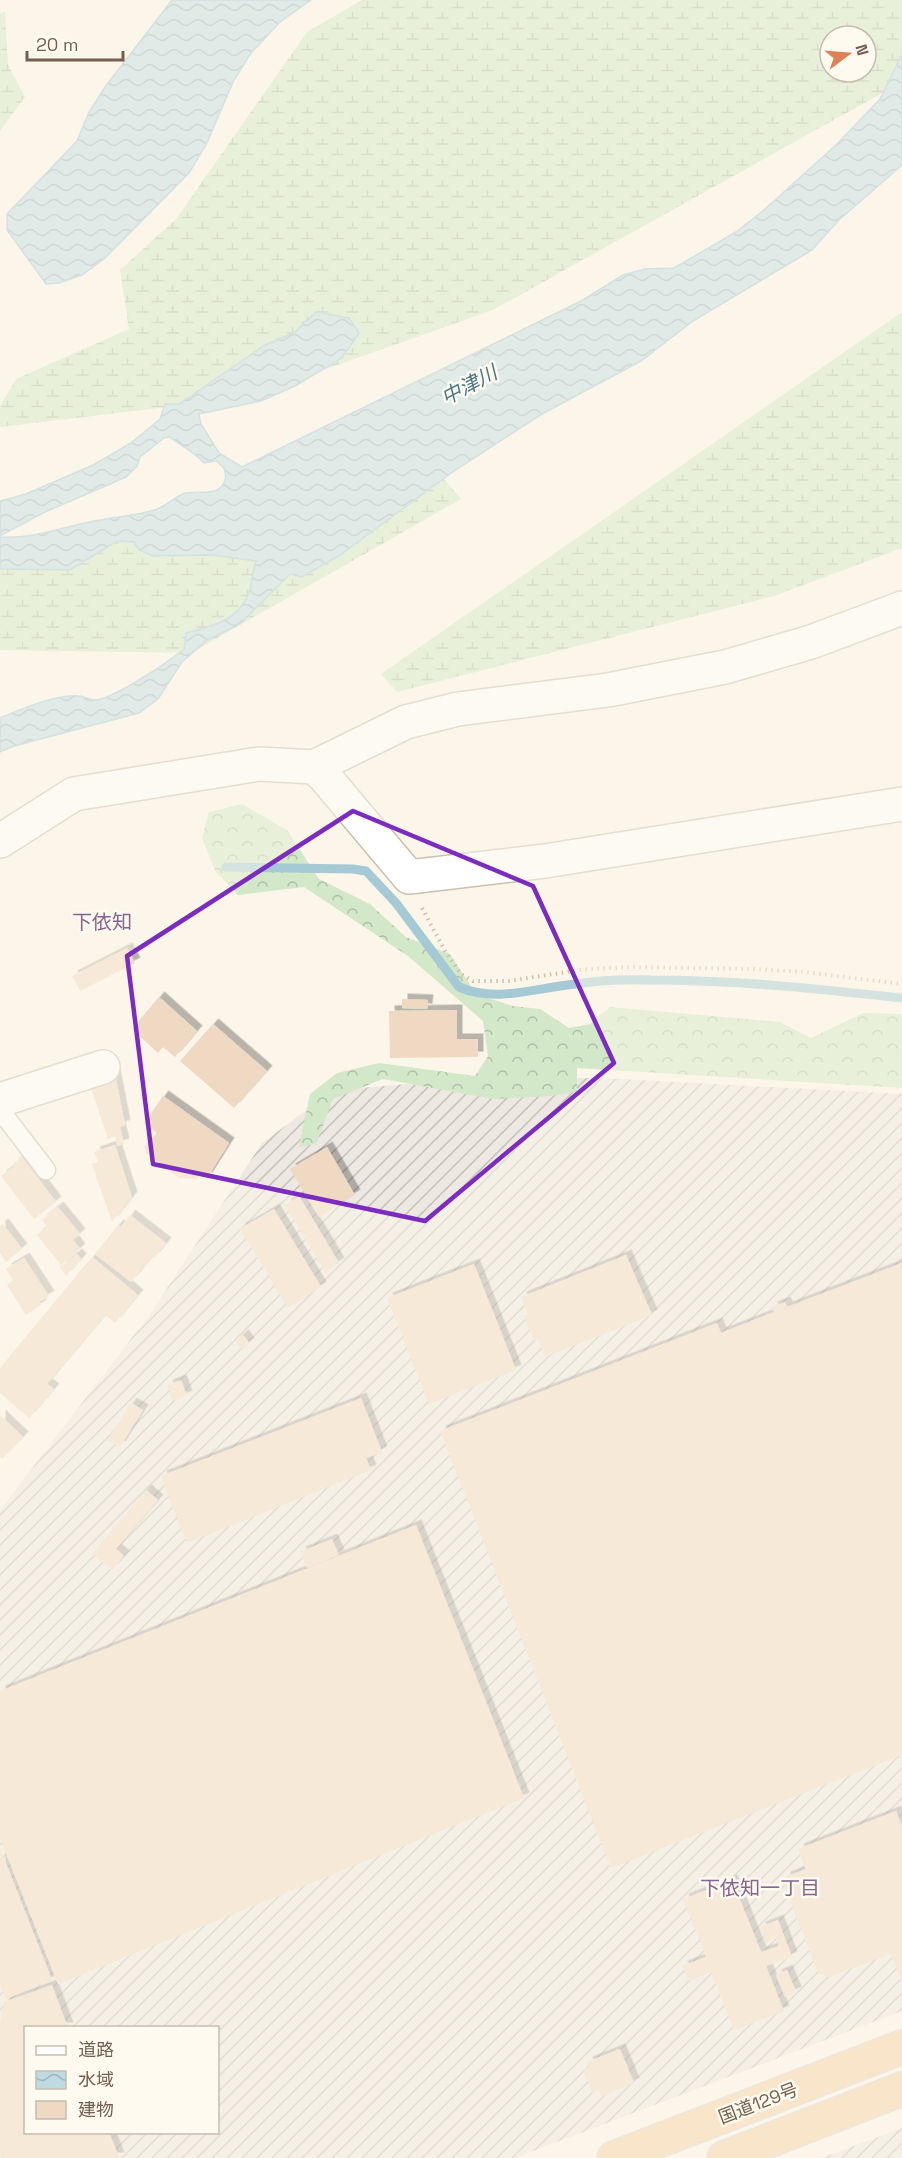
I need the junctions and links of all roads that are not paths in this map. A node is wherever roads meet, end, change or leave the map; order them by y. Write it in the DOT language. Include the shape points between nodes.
graph roads {
  1 [pos="902,608"];
  2 [pos="314,767"];
  3 [pos="902,804"];
  4 [pos="0,841"];
  5 [pos="103,1067"];
  6 [pos="0,1100"];
  7 [pos="0,1110"];
  8 [pos="46,1170"];
  9 [pos="902,2048"];
  10 [pos="902,2089"];
  11 [pos="780,2148"];
  12 [pos="614,2158"];
  13 [pos="724,2158"];
  1 -- 2 [label="street" via="811,642 725,667 608,690 458,709 406,722"];
  2 -- 3 [label="street" via="409,877 545,861"];
  2 -- 4 [label="street" via="259,764 74,794"];
  5 -- 6 [label="street"];
  7 -- 8 [label="lane"];
  9 -- 12 [label="highway, 国道129号"];
  10 -- 11 [label="highway"];
  11 -- 13 [label="highway"];
}
